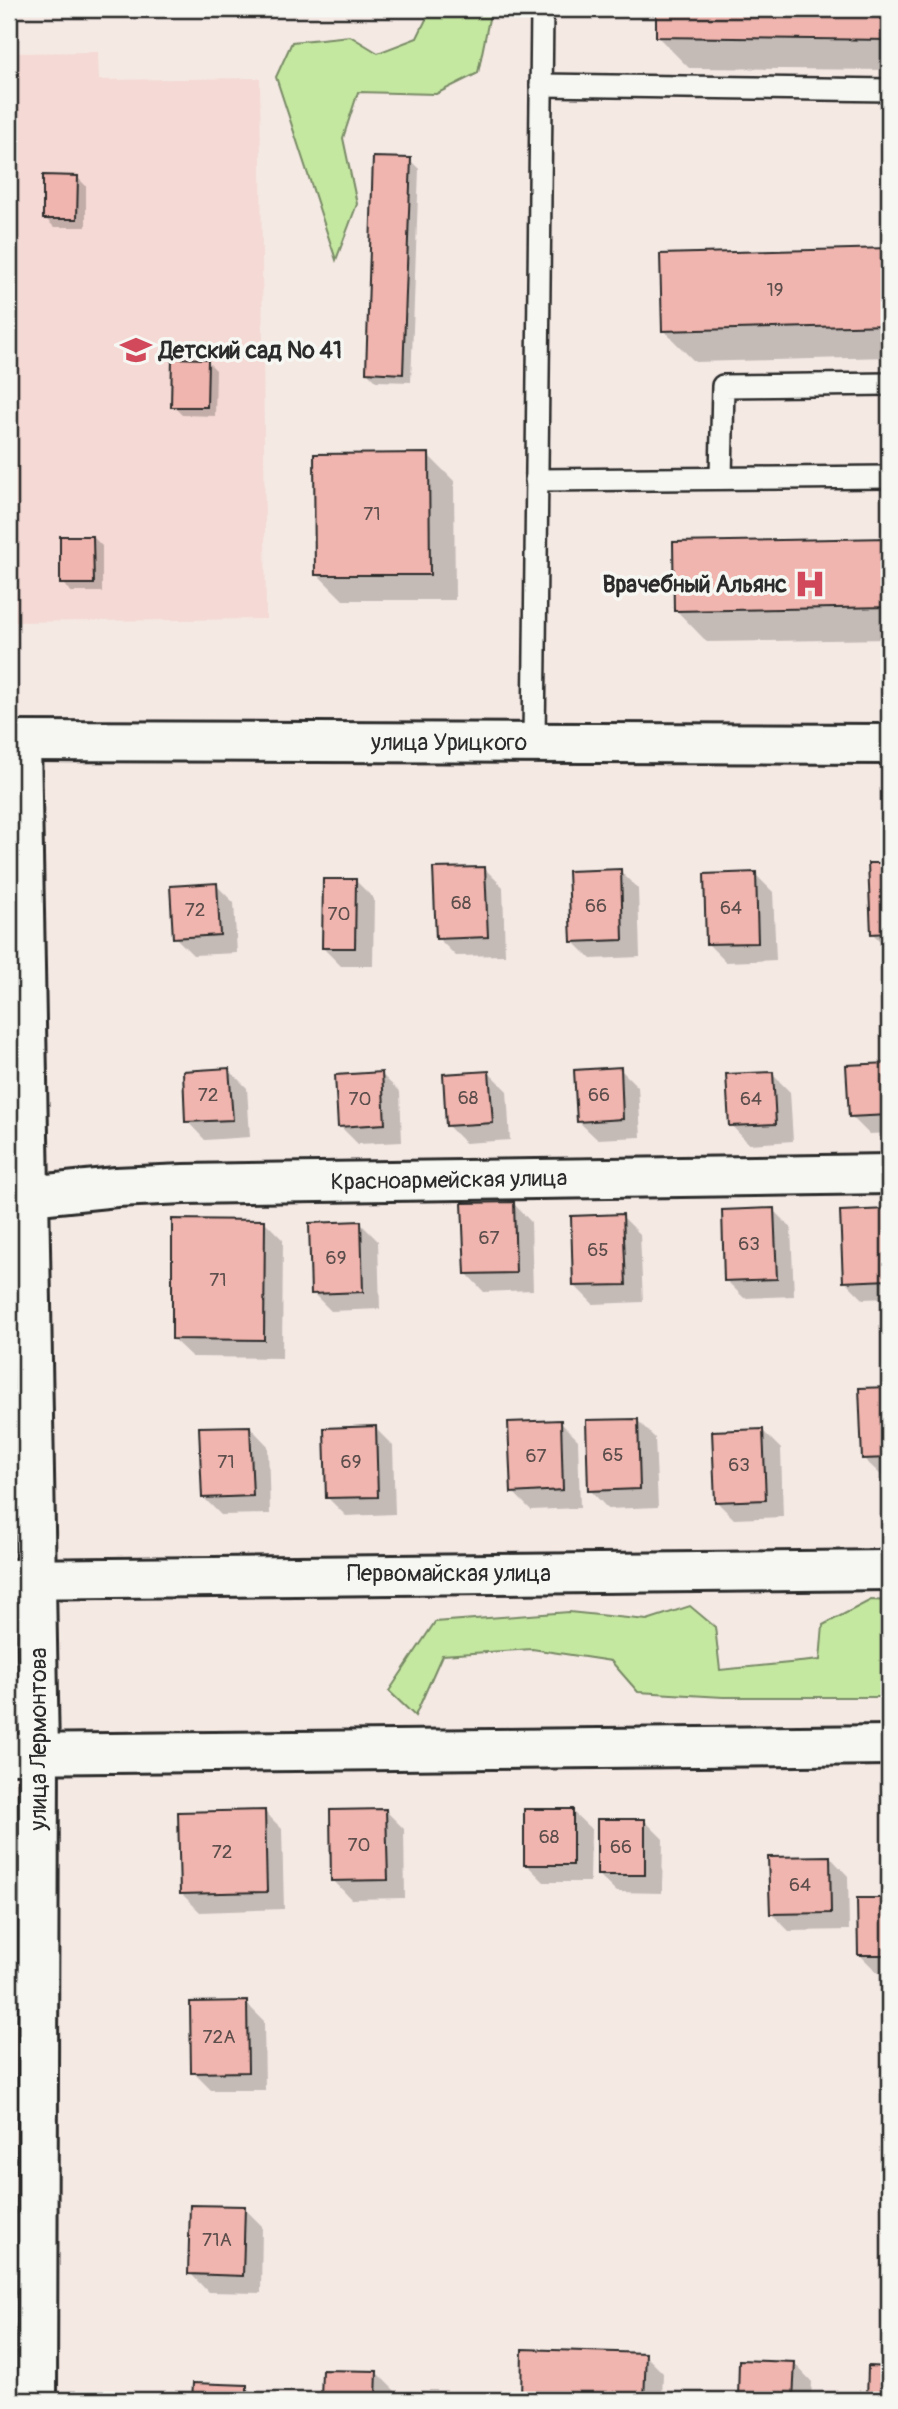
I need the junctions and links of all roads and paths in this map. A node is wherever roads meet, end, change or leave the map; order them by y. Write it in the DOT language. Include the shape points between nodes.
graph roads {
  1 [pos="542,9"];
  2 [pos="541,85"];
  3 [pos="889,90"];
  4 [pos="889,384"];
  5 [pos="889,477"];
  6 [pos="721,478"];
  7 [pos="536,480"];
  8 [pos="15,742"];
  9 [pos="534,742"];
  10 [pos="889,744"];
  11 [pos="889,1174"];
  12 [pos="20,1198"];
  13 [pos="889,1570"];
  14 [pos="23,1579"];
  15 [pos="889,1745"];
  16 [pos="24,1754"];
  17 [pos="37,2400"];
  1 -- 2 [label="lane"];
  2 -- 3 [label="lane"];
  2 -- 7 [label="lane"];
  4 -- 6 [label="lane" via="723,386"];
  5 -- 6 [label="lane"];
  6 -- 7 [label="lane"];
  7 -- 9 [label="lane"];
  8 -- 9 [label="street, улица Урицкого"];
  8 -- 12 [label="street, улица Лермонтова"];
  9 -- 10 [label="street, улица Урицкого"];
  11 -- 12 [label="street, Красноармейская улица" via="184,1184 116,1186"];
  12 -- 14 [label="street, улица Лермонтова"];
  13 -- 14 [label="street, Первомайская улица"];
  14 -- 16 [label="street, улица Лермонтова"];
  15 -- 16 [label="street"];
  16 -- 17 [label="street, улица Лермонтова"];
}
